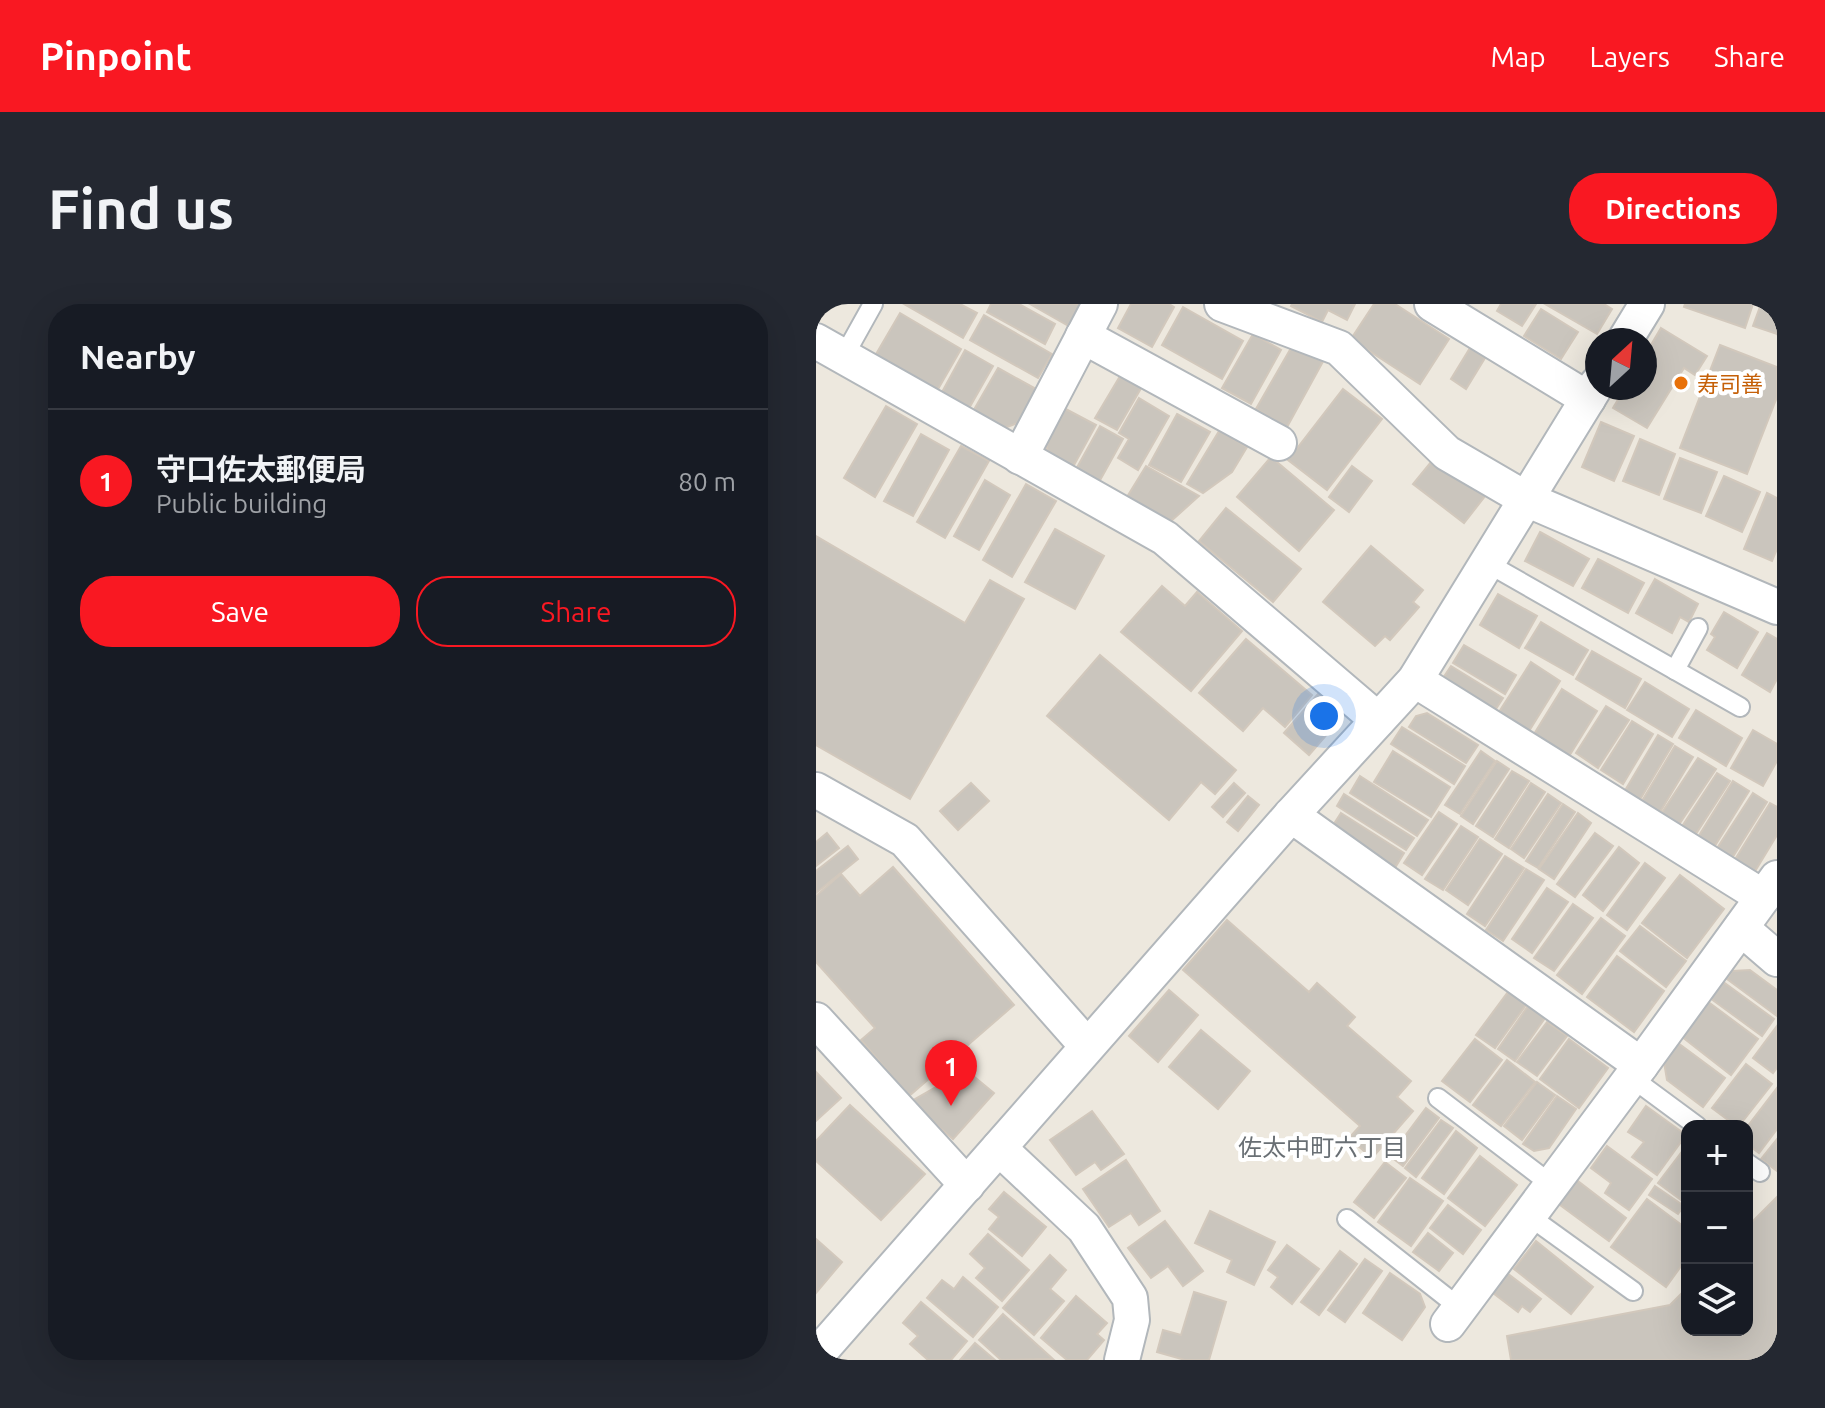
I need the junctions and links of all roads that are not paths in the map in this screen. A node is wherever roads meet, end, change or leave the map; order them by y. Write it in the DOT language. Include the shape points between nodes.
graph roads {
  1 [pos="873,304"];
  2 [pos="1100,304"];
  3 [pos="1222,304"];
  4 [pos="1432,304"];
  5 [pos="1647,304"];
  6 [pos="1261,310"];
  7 [pos="1632,328"];
  8 [pos="1083,336"];
  9 [pos="830,349"];
  10 [pos="1585,388"];
  11 [pos="1587,400"];
  12 [pos="1279,443"];
  13 [pos="1020,457"];
  14 [pos="1526,499"];
  15 [pos="1487,563"];
  16 [pos="1777,607"];
  17 [pos="1698,628"];
  18 [pos="1675,670"];
  19 [pos="1415,680"];
  20 [pos="1740,707"];
  21 [pos="1378,720"];
  22 [pos="816,790"];
  23 [pos="1291,815"];
  24 [pos="1770,888"];
  25 [pos="1741,928"];
  26 [pos="1777,959"];
  27 [pos="816,1020"];
  28 [pos="1087,1046"];
  29 [pos="1637,1072"];
  30 [pos="1438,1098"];
  31 [pos="1690,1120"];
  32 [pos="999,1148"];
  33 [pos="967,1185"];
  34 [pos="1552,1185"];
  35 [pos="1529,1216"];
  36 [pos="1347,1219"];
  37 [pos="1633,1291"];
  38 [pos="1454,1316"];
  39 [pos="821,1340"];
  40 [pos="1122,1360"];
  1 -- 9 [label="lane"];
  2 -- 8 [label="street"];
  3 -- 6 [label="street"];
  4 -- 10 [label="street"];
  5 -- 7 [label="street"];
  6 -- 14 [label="street" via="1339,348 1447,453"];
  8 -- 12 [label="street"];
  8 -- 13 [label="street"];
  9 -- 13 [label="street"];
  11 -- 14 [label="street"];
  13 -- 21 [label="street" via="1165,538"];
  14 -- 15 [label="street"];
  14 -- 16 [label="street"];
  15 -- 18 [label="lane"];
  15 -- 19 [label="street"];
  17 -- 18 [label="lane"];
  18 -- 20 [label="lane"];
  19 -- 21 [label="street"];
  19 -- 24 [label="street"];
  21 -- 23 [label="street"];
  22 -- 28 [label="street" via="905,840"];
  23 -- 28 [label="street"];
  23 -- 29 [label="street"];
  24 -- 25 [label="street"];
  25 -- 26 [label="street"];
  25 -- 29 [label="street"];
  27 -- 33 [label="street"];
  28 -- 32 [label="street"];
  29 -- 31 [label="lane"];
  29 -- 34 [label="street"];
  30 -- 34 [label="lane"];
  32 -- 33 [label="street"];
  32 -- 40 [label="street" via="1084,1228 1130,1298 1132,1320"];
  33 -- 39 [label="street"];
  34 -- 35 [label="street"];
  35 -- 37 [label="lane"];
  35 -- 38 [label="street"];
  36 -- 38 [label="lane"];
}
